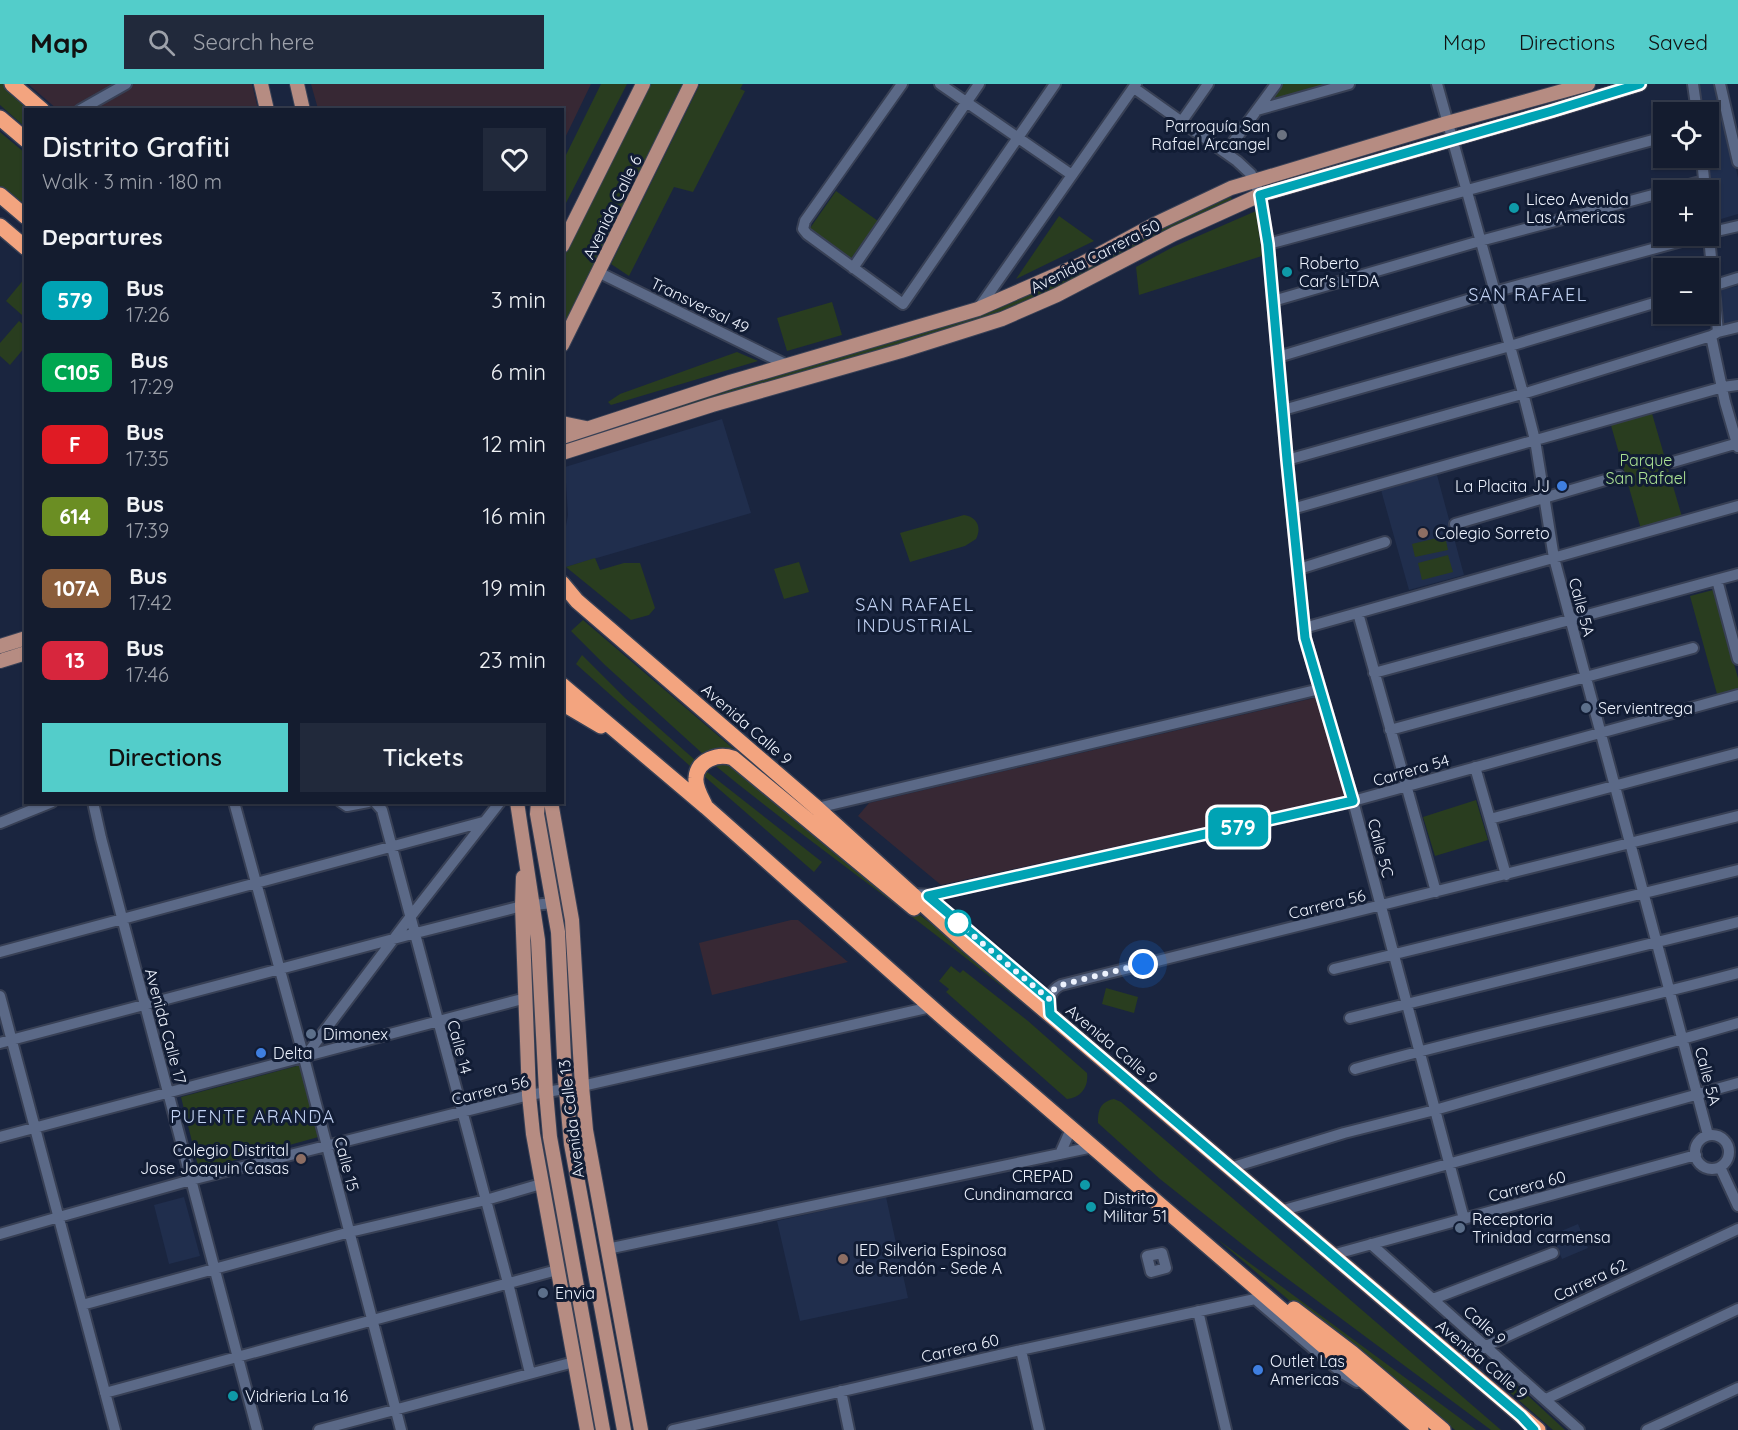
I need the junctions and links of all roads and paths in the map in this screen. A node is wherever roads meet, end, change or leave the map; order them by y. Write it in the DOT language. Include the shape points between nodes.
graph roads {
  1 [pos="12,84"];
  2 [pos="126,84"];
  3 [pos="261,84"];
  4 [pos="297,84"];
  5 [pos="643,84"];
  6 [pos="691,84"];
  7 [pos="902,84"];
  8 [pos="940,84"];
  9 [pos="979,84"];
  10 [pos="1055,84"];
  11 [pos="1208,84"];
  12 [pos="1276,84"];
  13 [pos="1349,84"];
  14 [pos="1437,84"];
  15 [pos="1587,84"];
  16 [pos="1640,84"];
  17 [pos="1693,84"];
  18 [pos="1720,84"];
  19 [pos="1135,86"];
  20 [pos="967,101"];
  21 [pos="1696,102"];
  22 [pos="40,108"];
  23 [pos="84,108"];
  24 [pos="267,108"];
  25 [pos="303,108"];
  26 [pos="1257,110"];
  27 [pos="0,118"];
  28 [pos="1182,121"];
  29 [pos="1447,123"];
  30 [pos="0,126"];
  31 [pos="1019,137"];
  32 [pos="24,139"];
  33 [pos="1452,139"];
  34 [pos="24,140"];
  35 [pos="1653,140"];
  36 [pos="1226,152"];
  37 [pos="1738,162"];
  38 [pos="1072,175"];
  39 [pos="1254,181"];
  40 [pos="1468,190"];
  41 [pos="0,195"];
  42 [pos="1260,195"];
  43 [pos="1653,195"];
  44 [pos="24,215"];
  45 [pos="0,226"];
  46 [pos="1738,226"];
  47 [pos="1719,231"];
  48 [pos="1480,241"];
  49 [pos="564,242"];
  50 [pos="1268,244"];
  51 [pos="24,246"];
  52 [pos="1663,246"];
  53 [pos="853,268"];
  54 [pos="598,272"];
  55 [pos="1738,278"];
  56 [pos="1719,284"];
  57 [pos="1494,292"];
  58 [pos="1273,301"];
  59 [pos="1653,303"];
  60 [pos="978,309"];
  61 [pos="1713,324"];
  62 [pos="1738,327"];
  63 [pos="1714,334"];
  64 [pos="564,341"];
  65 [pos="1510,346"];
  66 [pos="1278,357"];
  67 [pos="787,365"];
  68 [pos="1738,385"];
  69 [pos="1723,387"];
  70 [pos="1523,393"];
  71 [pos="1283,410"];
  72 [pos="564,423"];
  73 [pos="588,428"];
  74 [pos="564,436"];
  75 [pos="1535,440"];
  76 [pos="1738,444"];
  77 [pos="564,452"];
  78 [pos="1287,460"];
  79 [pos="1673,462"];
  80 [pos="1619,476"];
  81 [pos="1544,498"];
  82 [pos="1738,506"];
  83 [pos="1292,509"];
  84 [pos="1455,524"];
  85 [pos="1385,542"];
  86 [pos="1554,558"];
  87 [pos="1299,569"];
  88 [pos="1738,574"];
  89 [pos="1717,580"];
  90 [pos="564,585"];
  91 [pos="1358,613"];
  92 [pos="1570,621"];
  93 [pos="1304,628"];
  94 [pos="24,639"];
  95 [pos="0,646"];
  96 [pos="1693,648"];
  97 [pos="24,654"];
  98 [pos="1738,659"];
  99 [pos="0,661"];
  100 [pos="1374,673"];
  101 [pos="1586,677"];
  102 [pos="564,687"];
  103 [pos="1320,689"];
  104 [pos="1738,695"];
  105 [pos="564,704"];
  106 [pos="1390,730"];
  107 [pos="1601,732"];
  108 [pos="639,749"];
  109 [pos="1738,753"];
  110 [pos="1475,767"];
  111 [pos="1615,785"];
  112 [pos="1406,787"];
  113 [pos="1353,801"];
  114 [pos="47,804"];
  115 [pos="93,804"];
  116 [pos="235,804"];
  117 [pos="377,804"];
  118 [pos="498,804"];
  119 [pos="517,804"];
  120 [pos="538,804"];
  121 [pos="551,804"];
  122 [pos="706,807"];
  123 [pos="817,808"];
  124 [pos="1738,816"];
  125 [pos="1490,819"];
  126 [pos="483,822"];
  127 [pos="0,823"];
  128 [pos="1631,844"];
  129 [pos="392,847"];
  130 [pos="1738,870"];
  131 [pos="1506,874"];
  132 [pos="256,883"];
  133 [pos="1436,892"];
  134 [pos="1644,893"];
  135 [pos="913,894"];
  136 [pos="928,896"];
  137 [pos="554,903"];
  138 [pos="528,906"];
  139 [pos="1381,906"];
  140 [pos="411,916"];
  141 [pos="122,919"];
  142 [pos="1738,922"];
  143 [pos="416,933"];
  144 [pos="395,938"];
  145 [pos="1657,941"];
  146 [pos="968,945"];
  147 [pos="0,951"];
  148 [pos="1394,954"];
  149 [pos="280,969"];
  150 [pos="1334,969"];
  151 [pos="1738,973"];
  152 [pos="577,991"];
  153 [pos="1670,991"];
  154 [pos="0,996"];
  155 [pos="526,998"];
  156 [pos="1407,1003"];
  157 [pos="145,1004"];
  158 [pos="931,1007"];
  159 [pos="1049,1007"];
  160 [pos="562,1018"];
  161 [pos="1350,1018"];
  162 [pos="438,1022"];
  163 [pos="1738,1023"];
  164 [pos="1683,1039"];
  165 [pos="12,1040"];
  166 [pos="0,1043"];
  167 [pos="1420,1051"];
  168 [pos="304,1058"];
  169 [pos="1355,1069"];
  170 [pos="1738,1083"];
  171 [pos="582,1086"];
  172 [pos="566,1089"];
  173 [pos="168,1092"];
  174 [pos="546,1092"];
  175 [pos="1698,1094"];
  176 [pos="529,1095"];
  177 [pos="1435,1110"];
  178 [pos="462,1112"];
  179 [pos="35,1128"];
  180 [pos="1071,1129"];
  181 [pos="1708,1135"];
  182 [pos="0,1137"];
  183 [pos="1733,1145"];
  184 [pos="327,1146"];
  185 [pos="1093,1147"];
  186 [pos="1060,1154"];
  187 [pos="1696,1155"];
  188 [pos="1450,1163"];
  189 [pos="1720,1167"];
  190 [pos="1230,1168"];
  191 [pos="191,1180"];
  192 [pos="541,1184"];
  193 [pos="486,1200"];
  194 [pos="1738,1206"];
  195 [pos="1280,1211"];
  196 [pos="59,1217"];
  197 [pos="1464,1219"];
  198 [pos="1738,1229"];
  199 [pos="350,1233"];
  200 [pos="0,1234"];
  201 [pos="1371,1244"];
  202 [pos="607,1249"];
  203 [pos="1553,1253"];
  204 [pos="1332,1255"];
  205 [pos="1223,1260"];
  206 [pos="556,1264"];
  207 [pos="215,1269"];
  208 [pos="575,1270"];
  209 [pos="596,1274"];
  210 [pos="508,1283"];
  211 [pos="1255,1299"];
  212 [pos="1433,1299"];
  213 [pos="82,1305"];
  214 [pos="1738,1310"];
  215 [pos="1198,1311"];
  216 [pos="372,1319"];
  217 [pos="1486,1346"];
  218 [pos="1021,1350"];
  219 [pos="237,1356"];
  220 [pos="1456,1360"];
  221 [pos="574,1362"];
  222 [pos="530,1373"];
  223 [pos="1738,1388"];
  224 [pos="841,1391"];
  225 [pos="105,1393"];
  226 [pos="1385,1399"];
  227 [pos="1546,1399"];
  228 [pos="395,1410"];
  229 [pos="115,1430"];
  230 [pos="257,1430"];
  231 [pos="319,1430"];
  232 [pos="401,1430"];
  233 [pos="587,1430"];
  234 [pos="603,1430"];
  235 [pos="624,1430"];
  236 [pos="641,1430"];
  237 [pos="673,1430"];
  238 [pos="849,1430"];
  239 [pos="1039,1430"];
  240 [pos="1226,1430"];
  241 [pos="1421,1430"];
  242 [pos="1443,1430"];
  243 [pos="1536,1430"];
  244 [pos="1579,1430"];
  245 [pos="1647,1430"];
  1 -- 22 [label="highway"];
  2 -- 23 [label="street"];
  3 -- 24 [label="main road"];
  4 -- 25 [label="main road"];
  5 -- 49 [label="main road, Avenida Calle 6"];
  6 -- 54 [label="main road, Avenida Calle 6"];
  7 -- 53 [label="street" via="805,221 803,229 807,234"];
  8 -- 20 [label="street"];
  9 -- 20 [label="street"];
  10 -- 31 [label="street"];
  11 -- 28 [label="street"];
  12 -- 26 [label="street"];
  13 -- 26 [label="street"];
  14 -- 29 [label="street, Calle 5A"];
  15 -- 29 [label="main road, Avenida Carrera 50"];
  16 -- 33 [label="main road, Avenida Carrera 50"];
  17 -- 21 [label="street"];
  18 -- 37 [label="street"];
  19 -- 28 [label="street, Calle 5C"];
  19 -- 38 [label="street"];
  20 -- 31 [label="street"];
  20 -- 53 [label="street"];
  26 -- 36 [label="street"];
  27 -- 32 [label="highway"];
  28 -- 36 [label="street, Calle 5C"];
  29 -- 33 [label="street, Calle 5A"];
  29 -- 39 [label="main road, Avenida Carrera 50"];
  30 -- 34 [label="highway"];
  31 -- 38 [label="street"];
  31 -- 53 [label="street" via="903,304"];
  33 -- 40 [label="street, Calle 5A"];
  33 -- 42 [label="main road, Avenida Carrera 50"];
  35 -- 40 [label="street"];
  36 -- 39 [label="street, Calle 5C"];
  38 -- 60 [label="street"];
  39 -- 42 [label="street, Calle 5C"];
  39 -- 60 [label="main road, Avenida Carrera 50" via="1203,201 1052,278"];
  40 -- 48 [label="street, Calle 5A"];
  40 -- 50 [label="street"];
  41 -- 44 [label="highway"];
  42 -- 50 [label="street, Calle 5C"];
  42 -- 77 [label="main road, Avenida Carrera 50" via="1002,319"];
  43 -- 48 [label="street"];
  45 -- 51 [label="highway"];
  46 -- 47 [label="street"];
  48 -- 57 [label="street, Calle 5A"];
  48 -- 58 [label="street"];
  50 -- 58 [label="street, Calle 5C"];
  52 -- 57 [label="street"];
  54 -- 64 [label="main road, Avenida Calle 6"];
  54 -- 67 [label="street, Transversal 49"];
  55 -- 56 [label="street"];
  57 -- 65 [label="street, Calle 5A"];
  57 -- 66 [label="street"];
  58 -- 66 [label="street, Calle 5C"];
  59 -- 65 [label="street"];
  60 -- 67 [label="main road, Avenida Carrera 50"];
  61 -- 63 [label="street"];
  62 -- 63 [label="street"];
  63 -- 69 [label="street"];
  63 -- 70 [label="street"];
  65 -- 70 [label="street, Calle 5A"];
  65 -- 71 [label="street"];
  66 -- 71 [label="street, Calle 5C"];
  67 -- 73 [label="main road, Avenida Carrera 50"];
  68 -- 69 [label="street"];
  69 -- 75 [label="street"];
  69 -- 76 [label="street"];
  70 -- 75 [label="street, Calle 5A"];
  70 -- 78 [label="street"];
  71 -- 78 [label="street, Calle 5C"];
  72 -- 73 [label="main road"];
  73 -- 74 [label="main road, Avenida Carrera 50"];
  75 -- 81 [label="street, Calle 5A"];
  75 -- 83 [label="street"];
  76 -- 79 [label="street"];
  78 -- 83 [label="street, Calle 5C"];
  80 -- 81 [label="street"];
  81 -- 84 [label="street"];
  81 -- 86 [label="street, Calle 5A"];
  82 -- 86 [label="street"];
  83 -- 87 [label="street, Calle 5C"];
  85 -- 87 [label="street"];
  86 -- 91 [label="street"];
  86 -- 92 [label="street, Calle 5A"];
  87 -- 93 [label="street, Calle 5C"];
  88 -- 89 [label="street"];
  89 -- 92 [label="street"];
  89 -- 98 [label="street"];
  90 -- 123 [label="highway, Avenida Calle 9" via="577,601"];
  91 -- 93 [label="street"];
  91 -- 100 [label="street"];
  92 -- 100 [label="street"];
  92 -- 101 [label="street, Calle 5A"];
  93 -- 103 [label="street, Calle 5C"];
  94 -- 95 [label="main road"];
  96 -- 101 [label="street"];
  97 -- 99 [label="main road"];
  100 -- 106 [label="street"];
  101 -- 106 [label="street"];
  101 -- 107 [label="street, Calle 5A"];
  102 -- 108 [label="highway"];
  103 -- 113 [label="street, Calle 5C"];
  103 -- 123 [label="street"];
  104 -- 107 [label="street, Carrera 54"];
  105 -- 108 [label="highway"];
  106 -- 112 [label="street"];
  107 -- 110 [label="street, Carrera 54"];
  107 -- 111 [label="street, Calle 5A"];
  108 -- 122 [label="highway"];
  109 -- 111 [label="street"];
  110 -- 112 [label="street, Carrera 54"];
  110 -- 125 [label="street"];
  111 -- 125 [label="street"];
  111 -- 128 [label="street, Calle 5A"];
  112 -- 113 [label="street, Carrera 54"];
  112 -- 133 [label="street"];
  113 -- 136 [label="street, Carrera 54"];
  113 -- 139 [label="street, Calle 5C"];
  114 -- 127 [label="street"];
  115 -- 141 [label="street, Avenida Calle 17"];
  116 -- 132 [label="street, Calle 15"];
  117 -- 129 [label="street, Calle 14"];
  118 -- 126 [label="street"];
  119 -- 138 [label="main road, Avenida Calle 13"];
  120 -- 137 [label="main road, Avenida Calle 13"];
  121 -- 152 [label="main road, Avenida Calle 13" via="570,905"];
  122 -- 146 [label="highway" via="697,785 698,771 713,758 733,758 891,890"];
  122 -- 158 [label="highway"];
  123 -- 135 [label="highway, Avenida Calle 9"];
  124 -- 128 [label="street, Carrera 56"];
  125 -- 131 [label="street"];
  126 -- 129 [label="street"];
  126 -- 140 [label="street"];
  128 -- 131 [label="street, Carrera 56"];
  128 -- 134 [label="street, Calle 5A"];
  129 -- 132 [label="street"];
  129 -- 140 [label="street, Calle 14"];
  130 -- 134 [label="street"];
  131 -- 133 [label="street, Carrera 56"];
  132 -- 141 [label="street"];
  132 -- 149 [label="street, Calle 15"];
  133 -- 139 [label="street, Carrera 56"];
  134 -- 145 [label="street, Calle 5A"];
  134 -- 148 [label="street"];
  135 -- 136 [label="street, Carrera 54"];
  135 -- 146 [label="highway, Avenida Calle 9"];
  136 -- 159 [label="street"];
  137 -- 138 [label="street"];
  137 -- 160 [label="main road, Avenida Calle 13" via="560,946"];
  138 -- 143 [label="street"];
  138 -- 155 [label="main road, Avenida Calle 13"];
  138 -- 174 [label="main road, Avenida Calle 13" via="540,972"];
  139 -- 148 [label="street, Calle 5C"];
  139 -- 159 [label="street, Carrera 56" via="1061,985 1052,991"];
  140 -- 143 [label="street, Calle 14"];
  140 -- 144 [label="street"];
  141 -- 147 [label="street"];
  141 -- 157 [label="street, Avenida Calle 17"];
  142 -- 145 [label="street"];
  143 -- 144 [label="street"];
  143 -- 162 [label="street, Calle 14"];
  144 -- 149 [label="street"];
  144 -- 168 [label="street"];
  145 -- 153 [label="street, Calle 5A"];
  145 -- 156 [label="street"];
  146 -- 159 [label="highway, Avenida Calle 9"];
  148 -- 150 [label="street"];
  148 -- 156 [label="street, Calle 5C"];
  149 -- 157 [label="street"];
  149 -- 168 [label="street, Calle 15"];
  151 -- 153 [label="street"];
  152 -- 160 [label="main road"];
  152 -- 171 [label="main road, Avenida Calle 13"];
  153 -- 164 [label="street, Calle 5A"];
  153 -- 167 [label="street"];
  154 -- 165 [label="street"];
  155 -- 162 [label="street"];
  155 -- 176 [label="main road, Avenida Calle 13"];
  156 -- 161 [label="street"];
  156 -- 167 [label="street, Calle 5C"];
  157 -- 165 [label="street"];
  157 -- 173 [label="street, Avenida Calle 17"];
  158 -- 171 [label="street, Carrera 56"];
  158 -- 180 [label="highway"];
  159 -- 190 [label="highway, Avenida Calle 9"];
  160 -- 172 [label="main road, Avenida Calle 13"];
  162 -- 168 [label="street"];
  162 -- 178 [label="street, Calle 14"];
  163 -- 164 [label="street"];
  164 -- 175 [label="street, Calle 5A"];
  164 -- 177 [label="street"];
  165 -- 166 [label="street"];
  165 -- 179 [label="street"];
  167 -- 169 [label="street"];
  167 -- 177 [label="street, Calle 5C"];
  168 -- 173 [label="street"];
  168 -- 184 [label="street, Calle 15"];
  170 -- 175 [label="street"];
  171 -- 172 [label="street, Carrera 56"];
  171 -- 202 [label="main road, Avenida Calle 13"];
  172 -- 174 [label="street, Carrera 56"];
  172 -- 209 [label="main road, Avenida Calle 13"];
  173 -- 179 [label="street"];
  173 -- 191 [label="street, Avenida Calle 17"];
  174 -- 176 [label="street, Carrera 56"];
  174 -- 208 [label="main road, Avenida Calle 13" via="550,1137"];
  175 -- 181 [label="street, Calle 5A"];
  175 -- 188 [label="street"];
  176 -- 178 [label="street, Carrera 56"];
  176 -- 192 [label="main road, Avenida Calle 13"];
  177 -- 188 [label="street, Calle 5C"];
  177 -- 190 [label="street"];
  178 -- 184 [label="street, Carrera 56"];
  178 -- 193 [label="street, Calle 14"];
  179 -- 182 [label="street"];
  179 -- 196 [label="street"];
  180 -- 185 [label="highway"];
  180 -- 186 [label="street"];
  181 -- 183 [label="street"];
  181 -- 187 [label="street" via="1697,1145"];
  183 -- 189 [label="street"];
  184 -- 191 [label="street, Carrera 56"];
  184 -- 199 [label="street, Calle 15"];
  185 -- 186 [label="street"];
  185 -- 205 [label="highway"];
  186 -- 202 [label="street"];
  187 -- 189 [label="street" via="1705,1167"];
  187 -- 197 [label="street, Carrera 60"];
  188 -- 195 [label="street"];
  188 -- 197 [label="street, Calle 5C"];
  189 -- 194 [label="street"];
  190 -- 195 [label="highway, Avenida Calle 9"];
  191 -- 196 [label="street, Carrera 56"];
  191 -- 207 [label="street, Avenida Calle 17"];
  192 -- 193 [label="street"];
  192 -- 206 [label="main road, Avenida Calle 13"];
  193 -- 199 [label="street"];
  193 -- 210 [label="street, Calle 14"];
  195 -- 204 [label="highway, Avenida Calle 9"];
  196 -- 200 [label="street, Carrera 56"];
  196 -- 213 [label="street"];
  197 -- 201 [label="street, Carrera 60"];
  198 -- 217 [label="street, Carrera 62"];
  199 -- 207 [label="street"];
  199 -- 216 [label="street, Calle 15"];
  201 -- 204 [label="street, Carrera 60"];
  201 -- 212 [label="street, Calle 9"];
  202 -- 209 [label="main road"];
  202 -- 236 [label="main road, Avenida Calle 13"];
  203 -- 212 [label="street"];
  204 -- 220 [label="highway, Avenida Calle 9"];
  205 -- 211 [label="highway"];
  205 -- 226 [label="highway"];
  205 -- 242 [label="highway" via="1323,1330"];
  206 -- 208 [label="main road"];
  206 -- 210 [label="street"];
  206 -- 221 [label="main road, Avenida Calle 13"];
  207 -- 213 [label="street"];
  207 -- 219 [label="street, Avenida Calle 17"];
  208 -- 234 [label="main road, Avenida Calle 13"];
  209 -- 235 [label="main road, Avenida Calle 13"];
  210 -- 216 [label="street"];
  210 -- 222 [label="street, Calle 14"];
  211 -- 215 [label="street, Carrera 60"];
  211 -- 226 [label="street" via="1342,1373"];
  212 -- 217 [label="street, Calle 9"];
  213 -- 225 [label="street"];
  214 -- 227 [label="street"];
  215 -- 218 [label="street, Carrera 60"];
  215 -- 240 [label="street"];
  216 -- 219 [label="street"];
  216 -- 228 [label="street, Calle 15"];
  217 -- 220 [label="street, Carrera 62"];
  217 -- 227 [label="street, Calle 9"];
  218 -- 224 [label="street, Carrera 60"];
  218 -- 239 [label="street"];
  219 -- 225 [label="street"];
  219 -- 230 [label="street, Avenida Calle 17"];
  220 -- 243 [label="highway, Avenida Calle 9"];
  221 -- 222 [label="street"];
  221 -- 233 [label="main road, Avenida Calle 13"];
  222 -- 228 [label="street"];
  223 -- 245 [label="street"];
  224 -- 237 [label="street, Carrera 60"];
  224 -- 238 [label="street"];
  225 -- 229 [label="street"];
  226 -- 241 [label="highway"];
  227 -- 244 [label="street, Calle 9"];
  228 -- 231 [label="street"];
  228 -- 232 [label="street, Calle 15"];
}
